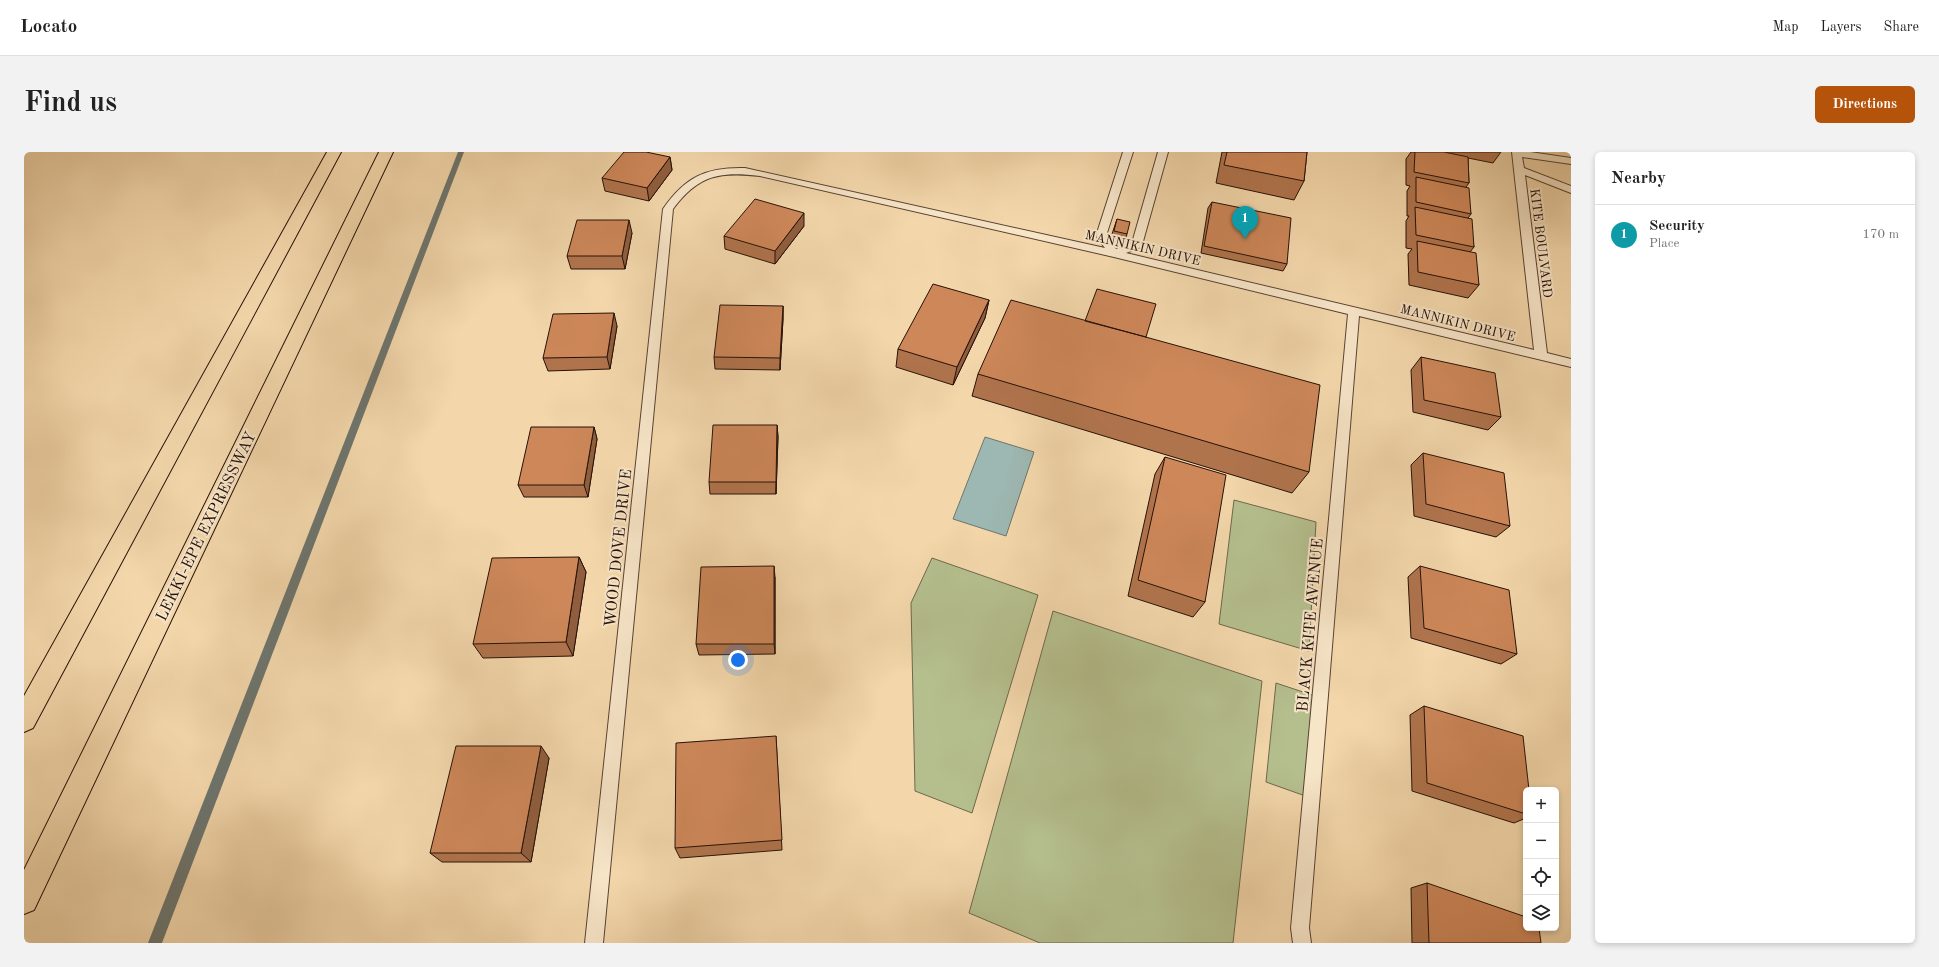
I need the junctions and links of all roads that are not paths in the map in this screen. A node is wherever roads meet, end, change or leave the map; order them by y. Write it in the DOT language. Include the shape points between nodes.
graph roads {
  1 [pos="334,152"];
  2 [pos="386,152"];
  3 [pos="1128,152"];
  4 [pos="1163,152"];
  5 [pos="1517,153"];
  6 [pos="1571,161"];
  7 [pos="1518,169"];
  8 [pos="707,174"];
  9 [pos="1571,190"];
  10 [pos="1114,254"];
  11 [pos="1354,311"];
  12 [pos="1541,356"];
  13 [pos="1571,363"];
  14 [pos="24,720"];
  15 [pos="24,900"];
  16 [pos="594,943"];
  17 [pos="1302,943"];
  1 -- 14 [label="highway"];
  2 -- 15 [label="highway, LEKKI-EPE EXPRESSWAY"];
  3 -- 10 [label="lane" via="1101,236"];
  4 -- 10 [label="lane" via="1137,245"];
  5 -- 6 [label="lane"];
  5 -- 7 [label="lane, KITE BOULVARD"];
  7 -- 9 [label="lane"];
  7 -- 12 [label="lane, KITE BOULVARD"];
  8 -- 10 [label="lane, MANNIKIN DRIVE" via="739,169 760,173"];
  8 -- 16 [label="lane, WOOD DOVE DRIVE" via="690,183 677,195 668,209"];
  10 -- 11 [label="lane, MANNIKIN DRIVE"];
  11 -- 12 [label="lane, MANNIKIN DRIVE"];
  11 -- 17 [label="lane, BLACK KITE AVENUE" via="1300,928"];
  12 -- 13 [label="lane, MANNIKIN DRIVE"];
}
